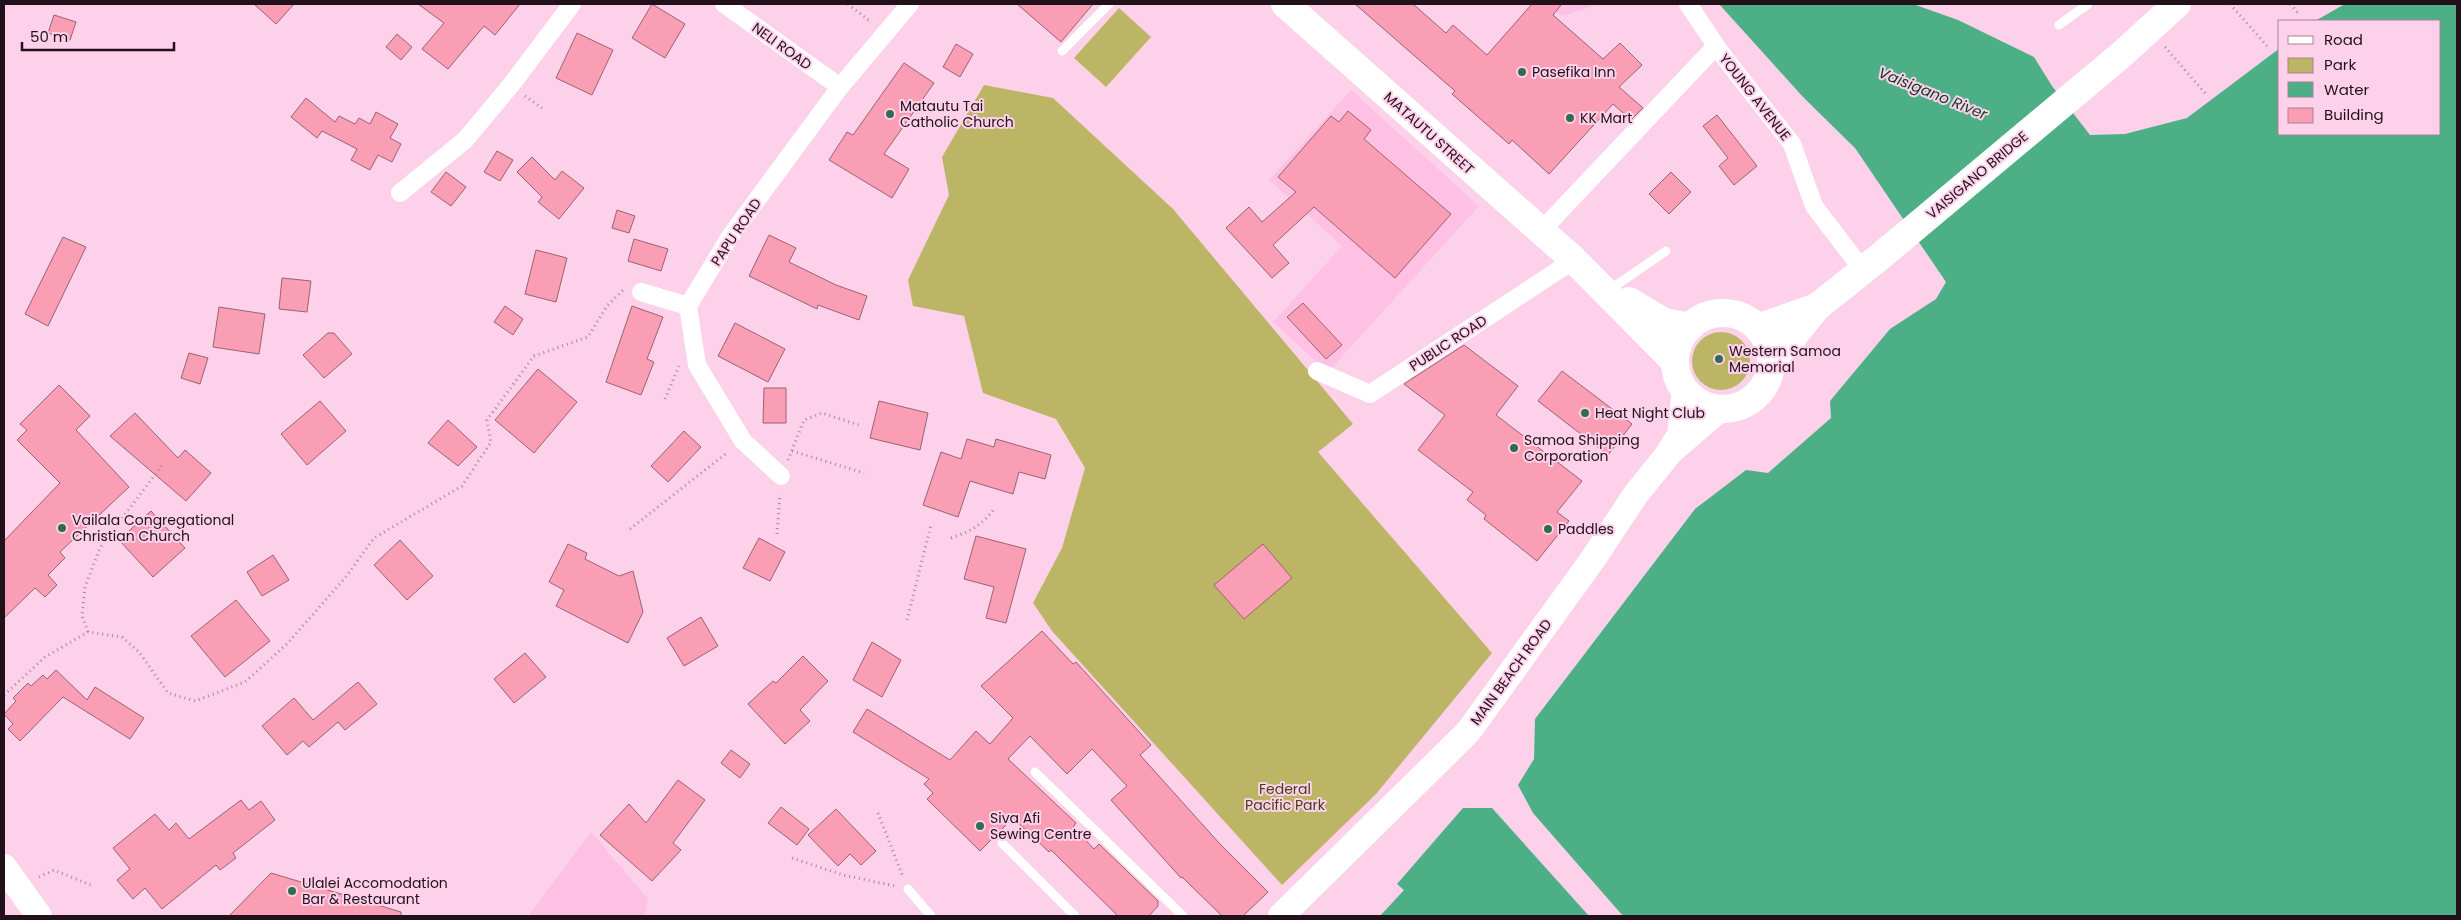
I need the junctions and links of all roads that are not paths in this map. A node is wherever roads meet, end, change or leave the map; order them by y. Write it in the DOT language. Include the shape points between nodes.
graph roads {
  1 [pos="572,4"];
  2 [pos="724,4"];
  3 [pos="910,4"];
  4 [pos="1109,4"];
  5 [pos="1285,4"];
  6 [pos="1688,4"];
  7 [pos="2088,4"];
  8 [pos="2177,4"];
  9 [pos="2059,25"];
  10 [pos="1716,46"];
  11 [pos="1062,51"];
  12 [pos="840,87"];
  13 [pos="400,193"];
  14 [pos="1541,230"];
  15 [pos="1666,251"];
  16 [pos="1574,260"];
  17 [pos="1869,265"];
  18 [pos="1612,288"];
  19 [pos="641,292"];
  20 [pos="688,306"];
  21 [pos="1817,306"];
  22 [pos="1690,327"];
  23 [pos="1758,328"];
  24 [pos="1675,362"];
  25 [pos="1771,364"];
  26 [pos="1317,371"];
  27 [pos="1685,390"];
  28 [pos="1720,409"];
  29 [pos="1670,452"];
  30 [pos="781,476"];
  31 [pos="1035,772"];
  32 [pos="1002,843"];
  33 [pos="11,877"];
  34 [pos="908,889"];
  35 [pos="39,916"];
  36 [pos="931,916"];
  37 [pos="1075,916"];
  38 [pos="1183,916"];
  39 [pos="1281,916"];
  1 -- 13 [label="street" via="465,140"];
  2 -- 12 [label="street, NELI ROAD"];
  3 -- 12 [label="street, PAPU ROAD"];
  4 -- 11 [label="lane"];
  5 -- 14 [label="main road, MATAUTU STREET"];
  6 -- 10 [label="street, YOUNG AVENUE"];
  7 -- 9 [label="lane"];
  8 -- 17 [label="main road, VAISIGANO BRIDGE"];
  10 -- 14 [label="street"];
  10 -- 17 [label="street, YOUNG AVENUE" via="1792,144 1814,206"];
  12 -- 20 [label="street, PAPU ROAD" via="731,235"];
  14 -- 16 [label="main road, MATAUTU STREET"];
  15 -- 18 [label="lane"];
  16 -- 18 [label="main road, MATAUTU STREET"];
  16 -- 24 [label="main road, MATAUTU STREET"];
  16 -- 26 [label="street, PUBLIC ROAD" via="1370,394"];
  17 -- 21 [label="main road"];
  18 -- 22 [label="main road, MATAUTU STREET" via="1638,308 1664,322"];
  19 -- 20 [label="street"];
  20 -- 30 [label="street" via="697,364 742,441"];
  21 -- 23 [label="main road"];
  21 -- 25 [label="main road"];
  22 -- 23 [label="main road" via="1712,315 1728,314 1744,318"];
  22 -- 24 [label="main road" via="1677,346"];
  23 -- 25 [label="main road" via="1766,340"];
  24 -- 27 [label="main road"];
  25 -- 28 [label="main road" via="1766,384 1756,396 1733,408"];
  27 -- 28 [label="main road" via="1694,400"];
  27 -- 29 [label="main road" via="1680,435"];
  28 -- 29 [label="main road, MAIN BEACH ROAD"];
  29 -- 39 [label="main road, MAIN BEACH ROAD" via="1636,494 1468,732"];
  31 -- 38 [label="lane"];
  32 -- 37 [label="lane"];
  33 -- 35 [label="main road"];
  34 -- 36 [label="lane"];
}
